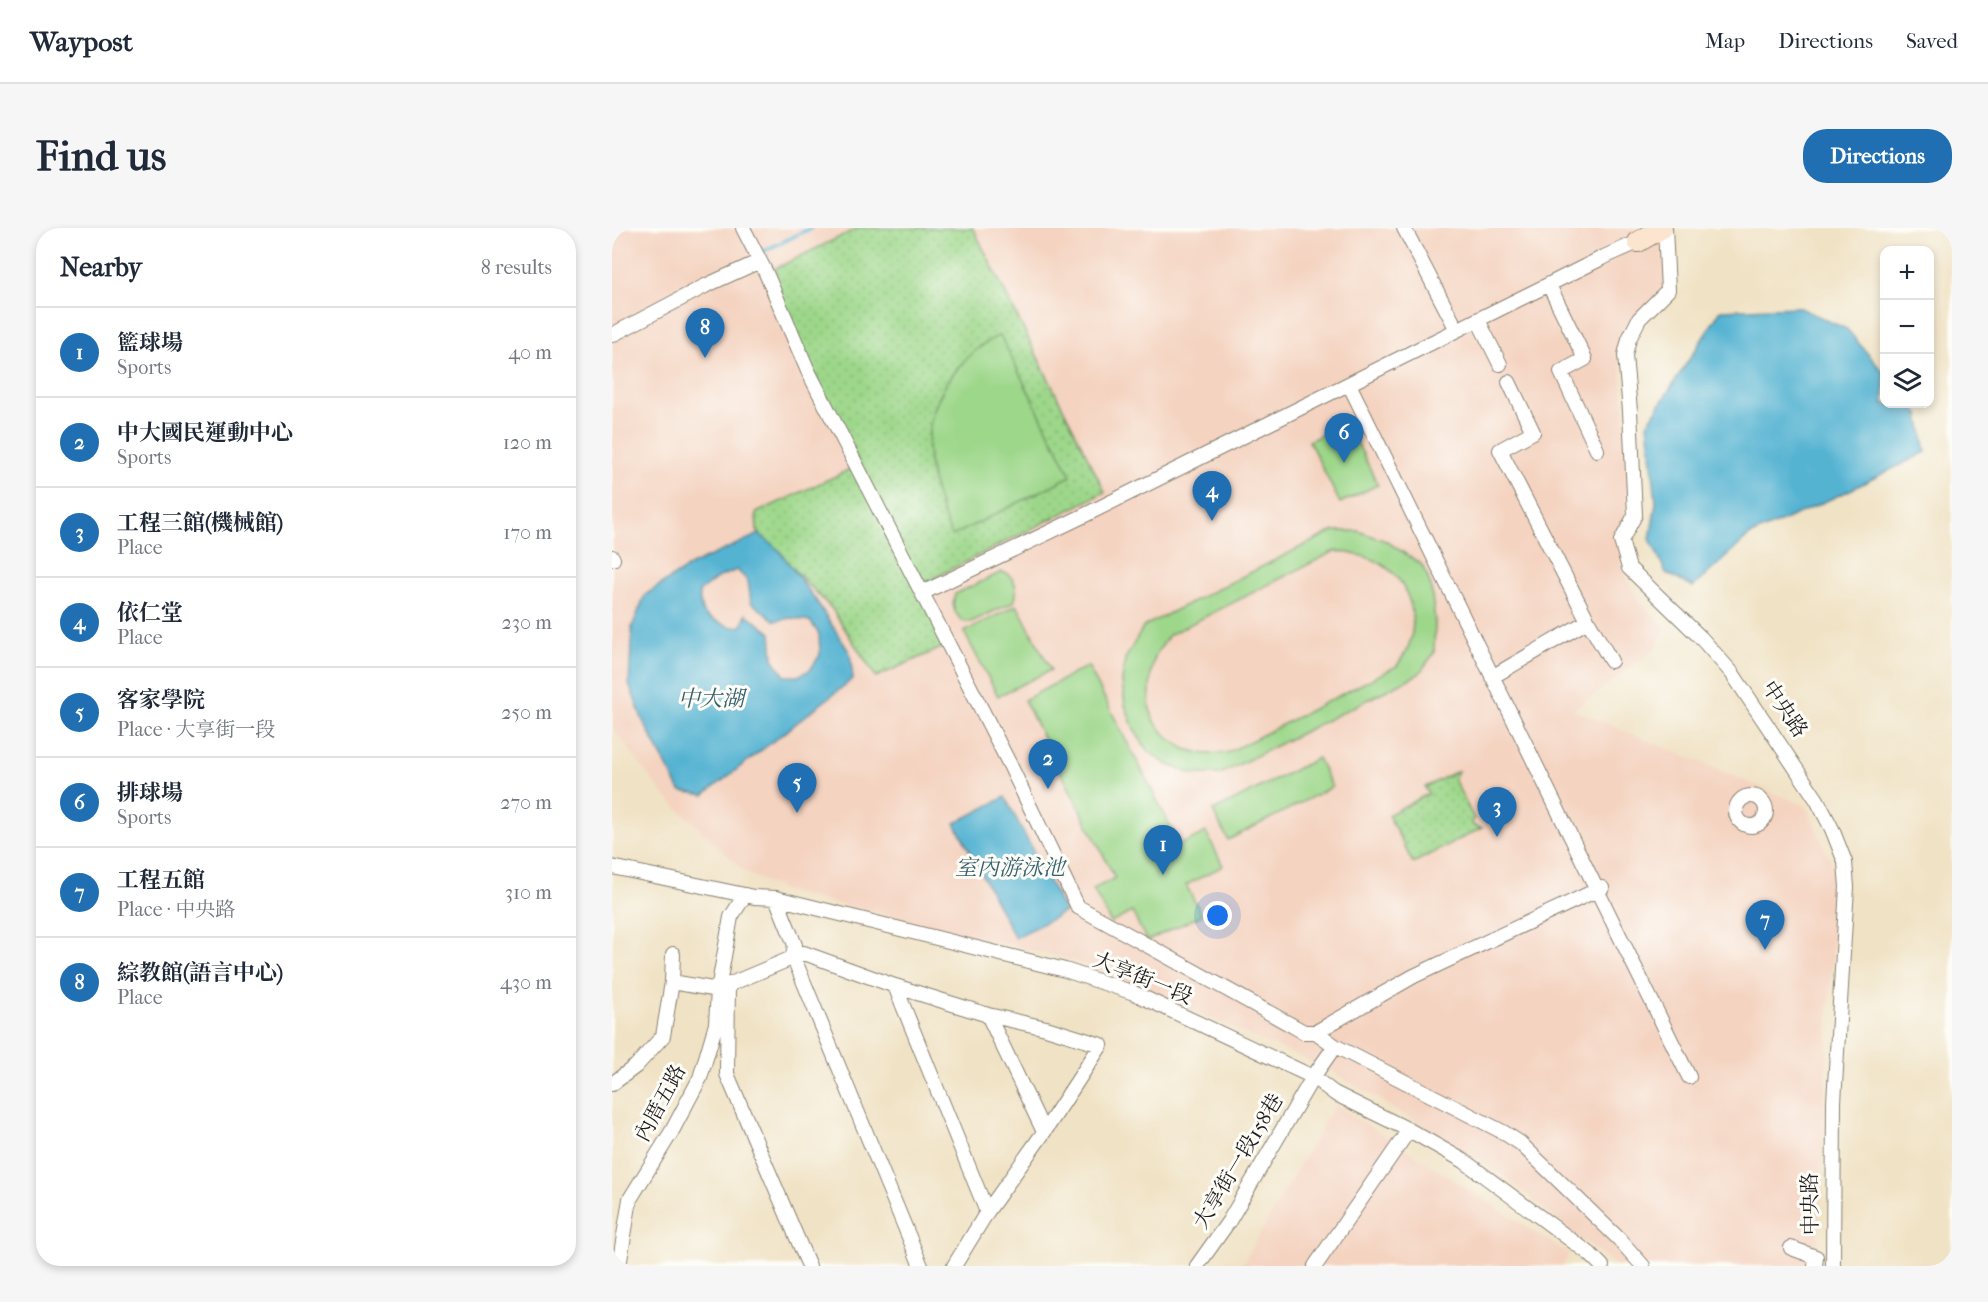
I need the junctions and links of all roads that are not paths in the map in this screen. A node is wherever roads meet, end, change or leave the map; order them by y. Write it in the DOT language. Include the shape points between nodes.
graph roads {
  1 [pos="743,228"];
  2 [pos="1404,228"];
  3 [pos="1663,228"];
  4 [pos="1638,242"];
  5 [pos="760,261"];
  6 [pos="1549,285"];
  7 [pos="1478,320"];
  8 [pos="1457,330"];
  9 [pos="612,335"];
  10 [pos="1500,364"];
  11 [pos="1509,382"];
  12 [pos="1348,384"];
  13 [pos="1597,450"];
  14 [pos="922,593"];
  15 [pos="1588,621"];
  16 [pos="1611,661"];
  17 [pos="1492,677"];
  18 [pos="612,867"];
  19 [pos="1600,889"];
  20 [pos="745,895"];
  21 [pos="776,898"];
  22 [pos="673,954"];
  23 [pos="793,956"];
  24 [pos="672,982"];
  25 [pos="895,986"];
  26 [pos="718,990"];
  27 [pos="988,1015"];
  28 [pos="1316,1032"];
  29 [pos="1335,1046"];
  30 [pos="1313,1077"];
  31 [pos="1689,1077"];
  32 [pos="612,1084"];
  33 [pos="1409,1130"];
  34 [pos="1044,1132"];
  35 [pos="987,1212"];
  36 [pos="1791,1248"];
  37 [pos="619,1266"];
  38 [pos="809,1266"];
  39 [pos="921,1266"];
  40 [pos="954,1266"];
  41 [pos="1197,1266"];
  42 [pos="1315,1266"];
  43 [pos="1602,1266"];
  44 [pos="1643,1266"];
  45 [pos="1815,1266"];
  46 [pos="1833,1266"];
  1 -- 5 [label="street"];
  2 -- 8 [label="street"];
  3 -- 4 [label="street, 中央路"];
  3 -- 46 [label="street, 中央路" via="1668,290 1639,319 1625,356 1635,515 1621,541 1629,568 1732,673 1817,800 1845,862 1834,1102"];
  4 -- 6 [label="street"];
  5 -- 9 [label="street"];
  5 -- 14 [label="street" via="808,371"];
  6 -- 7 [label="street"];
  6 -- 13 [label="street" via="1585,358 1560,372"];
  7 -- 8 [label="street"];
  7 -- 10 [label="street"];
  8 -- 12 [label="street"];
  11 -- 15 [label="street" via="1533,432 1500,450"];
  12 -- 14 [label="street"];
  12 -- 17 [label="street"];
  14 -- 28 [label="street" via="1078,907 1304,1032"];
  15 -- 16 [label="street"];
  15 -- 17 [label="street"];
  17 -- 19 [label="street"];
  18 -- 20 [label="street, 大享街一段"];
  19 -- 28 [label="street" via="1414,976"];
  19 -- 31 [label="street"];
  20 -- 21 [label="street, 大享街一段"];
  20 -- 26 [label="street, 內厝五路" via="731,917"];
  21 -- 23 [label="street" via="795,945"];
  21 -- 30 [label="street, 大享街一段" via="1065,970 1134,993"];
  22 -- 24 [label="street"];
  23 -- 25 [label="street" via="804,953"];
  23 -- 38 [label="street" via="728,985 727,1074"];
  23 -- 39 [label="street"];
  24 -- 26 [label="street"];
  24 -- 32 [label="street" via="663,1036 636,1066"];
  25 -- 27 [label="street"];
  25 -- 35 [label="street"];
  26 -- 37 [label="street, 內厝五路" via="716,1024 700,1078 630,1199"];
  27 -- 34 [label="street"];
  27 -- 34 [label="street" via="1101,1045"];
  28 -- 29 [label="street"];
  29 -- 30 [label="street, 大享街一段158巷"];
  29 -- 44 [label="street" via="1520,1143"];
  30 -- 33 [label="street, 大享街一段" via="1334,1093"];
  30 -- 41 [label="street, 大享街一段158巷" via="1229,1221"];
  33 -- 42 [label="street"];
  33 -- 43 [label="street, 大享街一段" via="1464,1161"];
  34 -- 35 [label="street"];
  35 -- 40 [label="street"];
  36 -- 45 [label="street" via="1816,1257"];
}
